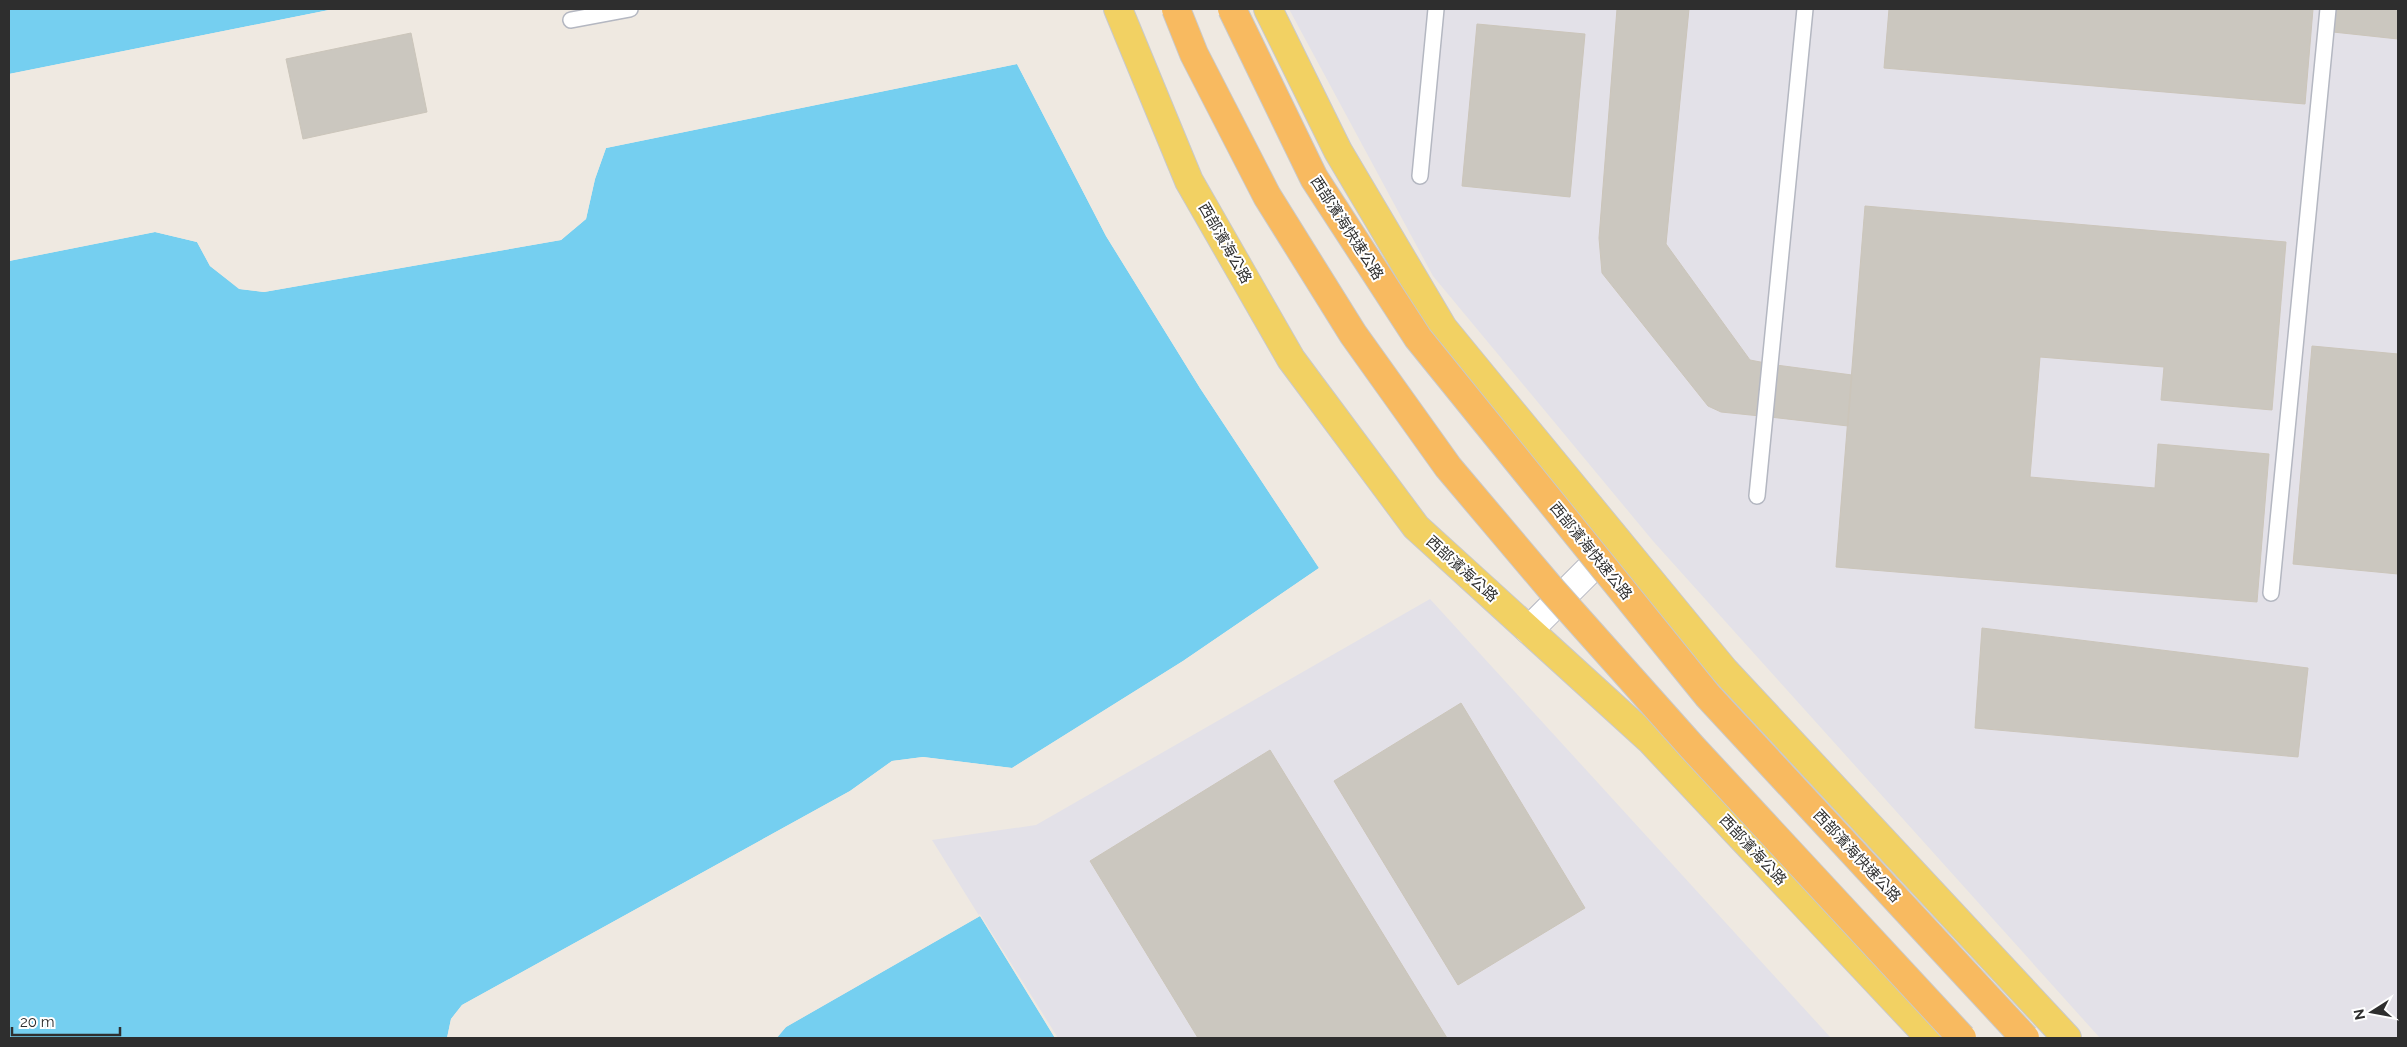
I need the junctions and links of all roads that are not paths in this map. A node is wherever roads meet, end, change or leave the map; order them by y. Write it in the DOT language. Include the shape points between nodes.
graph roads {
  1 [pos="630,9"];
  2 [pos="1118,9"];
  3 [pos="1176,9"];
  4 [pos="1232,9"];
  5 [pos="1268,9"];
  6 [pos="1436,9"];
  7 [pos="1804,9"];
  8 [pos="2328,9"];
  9 [pos="571,20"];
  10 [pos="1420,176"];
  11 [pos="1757,496"];
  12 [pos="1618,541"];
  13 [pos="2271,593"];
  14 [pos="1529,630"];
  15 [pos="1930,1038"];
  16 [pos="1962,1038"];
  17 [pos="2025,1038"];
  18 [pos="2067,1038"];
  1 -- 9 [label="lane"];
  2 -- 14 [label="main road, 西部濱海公路" via="1189,181 1291,359 1416,527"];
  3 -- 16 [label="highway, bridge" via="1194,54 1267,196 1353,334 1448,467 1692,748"];
  4 -- 17 [label="highway, 西部濱海快速公路, bridge" via="1314,178 1418,338 1708,696"];
  5 -- 12 [label="main road" via="1338,152 1443,328"];
  6 -- 10 [label="lane"];
  7 -- 11 [label="lane"];
  8 -- 13 [label="lane"];
  12 -- 14 [label="street"];
  12 -- 18 [label="main road" via="1724,670"];
  14 -- 15 [label="main road, 西部濱海公路" via="1651,741"];
}
